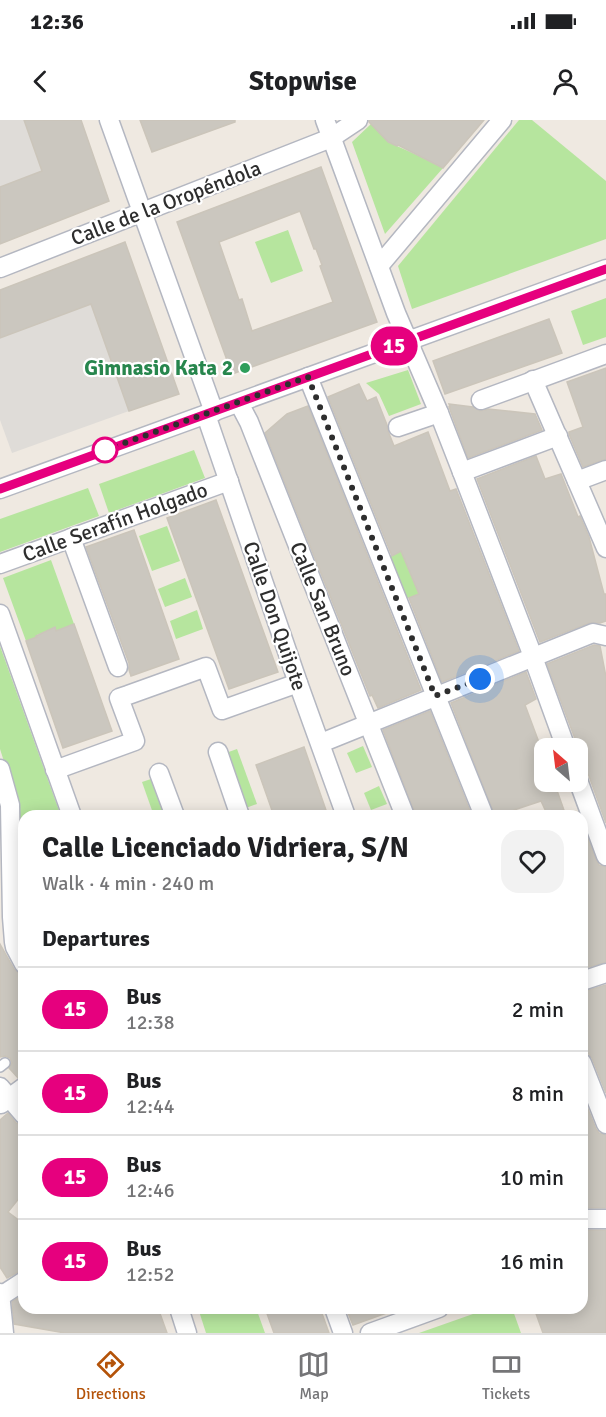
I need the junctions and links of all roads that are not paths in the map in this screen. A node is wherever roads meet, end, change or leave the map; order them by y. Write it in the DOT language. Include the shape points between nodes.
graph roads {
  1 [pos="109,120"];
  2 [pos="325,120"];
  3 [pos="358,120"];
  4 [pos="502,120"];
  5 [pos="331,138"];
  6 [pos="141,212"];
  7 [pos="379,266"];
  8 [pos="0,268"];
  9 [pos="606,269"];
  10 [pos="408,341"];
  11 [pos="606,354"];
  12 [pos="308,377"];
  13 [pos="533,380"];
  14 [pos="481,400"];
  15 [pos="239,403"];
  16 [pos="210,413"];
  17 [pos="439,413"];
  18 [pos="398,427"];
  19 [pos="558,436"];
  20 [pos="606,470"];
  21 [pos="462,472"];
  22 [pos="229,481"];
  23 [pos="578,481"];
  24 [pos="0,489"];
  25 [pos="71,538"];
  26 [pos="606,548"];
  27 [pos="0,564"];
  28 [pos="0,614"];
  29 [pos="606,636"];
  30 [pos="533,658"];
  31 [pos="118,667"];
  32 [pos="298,683"];
  33 [pos="435,696"];
  34 [pos="369,724"];
  35 [pos="562,738"];
  36 [pos="321,743"];
  37 [pos="218,752"];
  38 [pos="0,769"];
  39 [pos="55,770"];
  40 [pos="159,773"];
  41 [pos="582,792"];
  42 [pos="70,810"];
  43 [pos="173,810"];
  44 [pos="238,810"];
  45 [pos="344,810"];
  46 [pos="403,810"];
  47 [pos="482,810"];
  48 [pos="606,856"];
  49 [pos="6,923"];
  50 [pos="18,953"];
  51 [pos="606,973"];
  52 [pos="588,979"];
  53 [pos="588,1073"];
  54 [pos="18,1089"];
  55 [pos="601,1096"];
  56 [pos="3,1097"];
  57 [pos="18,1110"];
  58 [pos="606,1124"];
  59 [pos="588,1219"];
  60 [pos="606,1219"];
  61 [pos="18,1284"];
  62 [pos="0,1294"];
  63 [pos="181,1314"];
  64 [pos="336,1314"];
  65 [pos="423,1314"];
  66 [pos="4,1333"];
  67 [pos="188,1333"];
  68 [pos="343,1333"];
  69 [pos="370,1333"];
  1 -- 6 [label="street, Calle Don Quijote"];
  2 -- 5 [label="street"];
  3 -- 5 [label="street, Calle de la Oropéndola"];
  4 -- 7 [label="street"];
  5 -- 6 [label="street, Calle de la Oropéndola"];
  5 -- 7 [label="street"];
  6 -- 8 [label="street, Calle de la Oropéndola"];
  6 -- 16 [label="street, Calle Don Quijote"];
  7 -- 10 [label="street"];
  9 -- 10 [label="street"];
  10 -- 12 [label="street"];
  10 -- 17 [label="street"];
  11 -- 13 [label="street"];
  12 -- 15 [label="street"];
  12 -- 33 [label="street"];
  13 -- 14 [label="street"];
  13 -- 19 [label="street"];
  15 -- 16 [label="street"];
  15 -- 34 [label="street, Calle San Bruno"];
  16 -- 22 [label="street, Calle Don Quijote"];
  16 -- 24 [label="street"];
  17 -- 18 [label="street"];
  17 -- 21 [label="street"];
  19 -- 21 [label="street"];
  19 -- 23 [label="street"];
  20 -- 23 [label="street"];
  21 -- 30 [label="street"];
  22 -- 25 [label="street, Calle Serafín Holgado"];
  22 -- 32 [label="street, Calle Don Quijote"];
  23 -- 26 [label="street"];
  25 -- 27 [label="street, Calle Serafín Holgado"];
  25 -- 31 [label="street"];
  28 -- 39 [label="street"];
  29 -- 30 [label="street" via="593,633"];
  30 -- 33 [label="street"];
  30 -- 35 [label="street"];
  32 -- 36 [label="street, Calle Don Quijote"];
  32 -- 39 [label="street" via="222,710 206,667 119,698 135,741"];
  33 -- 34 [label="street"];
  33 -- 47 [label="street"];
  34 -- 36 [label="street"];
  34 -- 46 [label="street, Calle San Bruno"];
  36 -- 45 [label="street, Calle Don Quijote"];
  37 -- 44 [label="street"];
  38 -- 49 [label="street" via="10,805"];
  39 -- 42 [label="street"];
  40 -- 43 [label="street"];
  41 -- 48 [label="street"];
  49 -- 50 [label="street"];
  51 -- 52 [label="street"];
  53 -- 55 [label="street"];
  54 -- 56 [label="street"];
  55 -- 58 [label="street"];
  56 -- 57 [label="street"];
  59 -- 60 [label="street"];
  61 -- 62 [label="street"];
  62 -- 66 [label="street"];
  63 -- 67 [label="street"];
  64 -- 68 [label="street"];
  65 -- 69 [label="street"];
}
